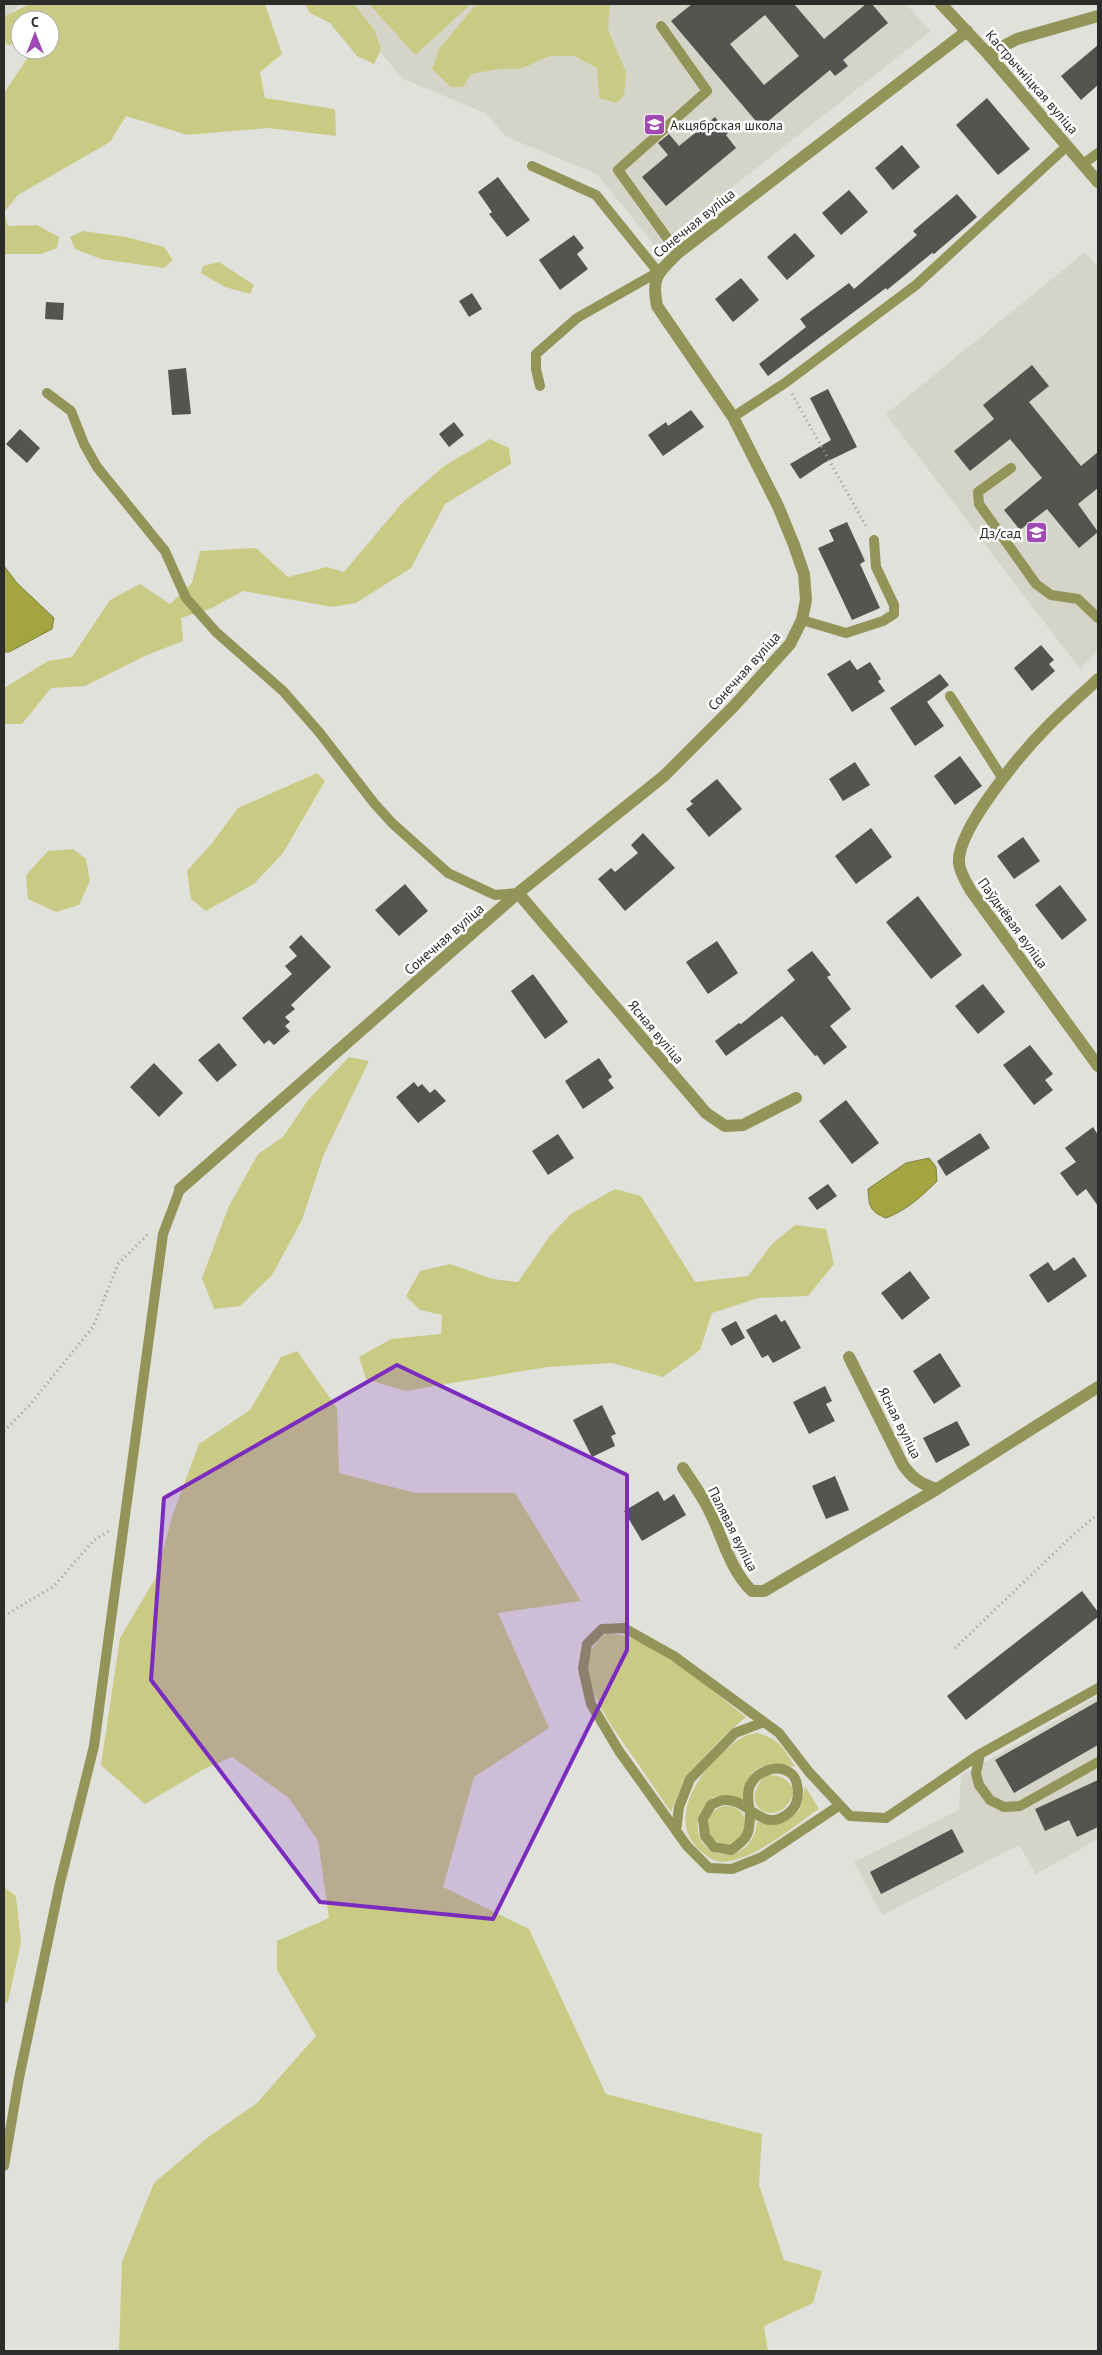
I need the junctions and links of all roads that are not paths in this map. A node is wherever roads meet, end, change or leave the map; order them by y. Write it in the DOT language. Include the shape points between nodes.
graph roads {
  1 [pos="942,4"];
  2 [pos="1098,16"];
  3 [pos="661,26"];
  4 [pos="967,30"];
  5 [pos="988,54"];
  6 [pos="1067,146"];
  7 [pos="1098,153"];
  8 [pos="1083,164"];
  9 [pos="532,166"];
  10 [pos="1098,182"];
  11 [pos="678,253"];
  12 [pos="658,272"];
  13 [pos="540,386"];
  14 [pos="47,393"];
  15 [pos="733,416"];
  16 [pos="1011,468"];
  17 [pos="874,540"];
  18 [pos="1098,618"];
  19 [pos="802,620"];
  20 [pos="1098,679"];
  21 [pos="950,696"];
  22 [pos="1003,779"];
  23 [pos="518,894"];
  24 [pos="1098,1066"];
  25 [pos="796,1098"];
  26 [pos="180,1189"];
  27 [pos="850,1357"];
  28 [pos="1098,1387"];
  29 [pos="683,1468"];
  30 [pos="937,1489"];
  31 [pos="1098,1688"];
  32 [pos="764,1722"];
  33 [pos="980,1754"];
  34 [pos="1098,1762"];
  35 [pos="809,1772"];
  36 [pos="796,1779"];
  37 [pos="840,1805"];
  38 [pos="750,1812"];
  39 [pos="676,1831"];
  40 [pos="4,2166"];
  1 -- 4 [label="street, Кастрычніцкая вуліца"];
  2 -- 5 [label="street" via="1017,39"];
  3 -- 11 [label="lane" via="707,91 618,170"];
  4 -- 5 [label="street, Кастрычніцкая вуліца"];
  4 -- 11 [label="street, Сонечная вуліца"];
  5 -- 6 [label="street, Кастрычніцкая вуліца"];
  6 -- 8 [label="street, Кастрычніцкая вуліца"];
  6 -- 15 [label="lane" via="916,285 785,383"];
  7 -- 8 [label="lane"];
  8 -- 10 [label="street, Кастрычніцкая вуліца"];
  9 -- 12 [label="lane" via="596,195"];
  11 -- 12 [label="street, Сонечная вуліца"];
  12 -- 13 [label="lane" via="576,318 536,354"];
  12 -- 15 [label="street, Сонечная вуліца" via="653,287 657,306"];
  14 -- 23 [label="lane" via="71,410 97,467 165,551 186,598 216,632 283,691 392,823 448,873 495,895"];
  15 -- 19 [label="street, Сонечная вуліца" via="778,506 804,574 806,600"];
  16 -- 18 [label="lane" via="978,492 979,504 1036,584 1051,595 1078,599"];
  17 -- 19 [label="lane" via="876,567 894,605 894,614 846,633"];
  19 -- 23 [label="street, Сонечная вуліца" via="790,644 664,776"];
  20 -- 22 [label="street, Паўднёвая вуліца" via="1047,727"];
  21 -- 22 [label="lane"];
  22 -- 24 [label="street, Паўднёвая вуліца" via="966,834 959,862 963,878"];
  23 -- 25 [label="street, Ясная вуліца" via="706,1114 725,1126 743,1125"];
  23 -- 26 [label="street, Сонечная вуліца"];
  26 -- 40 [label="lane" via="163,1234 94,1746 56,1903"];
  27 -- 30 [label="street, Ясная вуліца" via="903,1465 922,1485"];
  28 -- 30 [label="street"];
  29 -- 30 [label="street, Палявая вуліца" via="710,1511 744,1584 752,1591 764,1591"];
  31 -- 33 [label="lane"];
  32 -- 35 [label="lane" via="779,1733"];
  32 -- 39 [label="lane" via="735,1733 690,1780 679,1807"];
  32 -- 39 [label="lane" via="674,1656 624,1628 602,1629 587,1644 583,1669 591,1704 619,1751"];
  33 -- 34 [label="lane" via="976,1773 979,1786 990,1800 1004,1807 1020,1806"];
  33 -- 37 [label="lane" via="886,1818 850,1816"];
  35 -- 36 [label="lane"];
  35 -- 37 [label="lane"];
  36 -- 38 [label="lane" via="798,1794 794,1808 783,1819 767,1820"];
  36 -- 38 [label="lane" via="788,1771 775,1768 760,1774 751,1782"];
  37 -- 39 [label="lane" via="762,1857 732,1869 709,1868"];
  38 -- 38 [label="lane" via="750,1828 744,1841 731,1850 714,1847 705,1836 703,1819 711,1805 725,1800 739,1803"];
}
